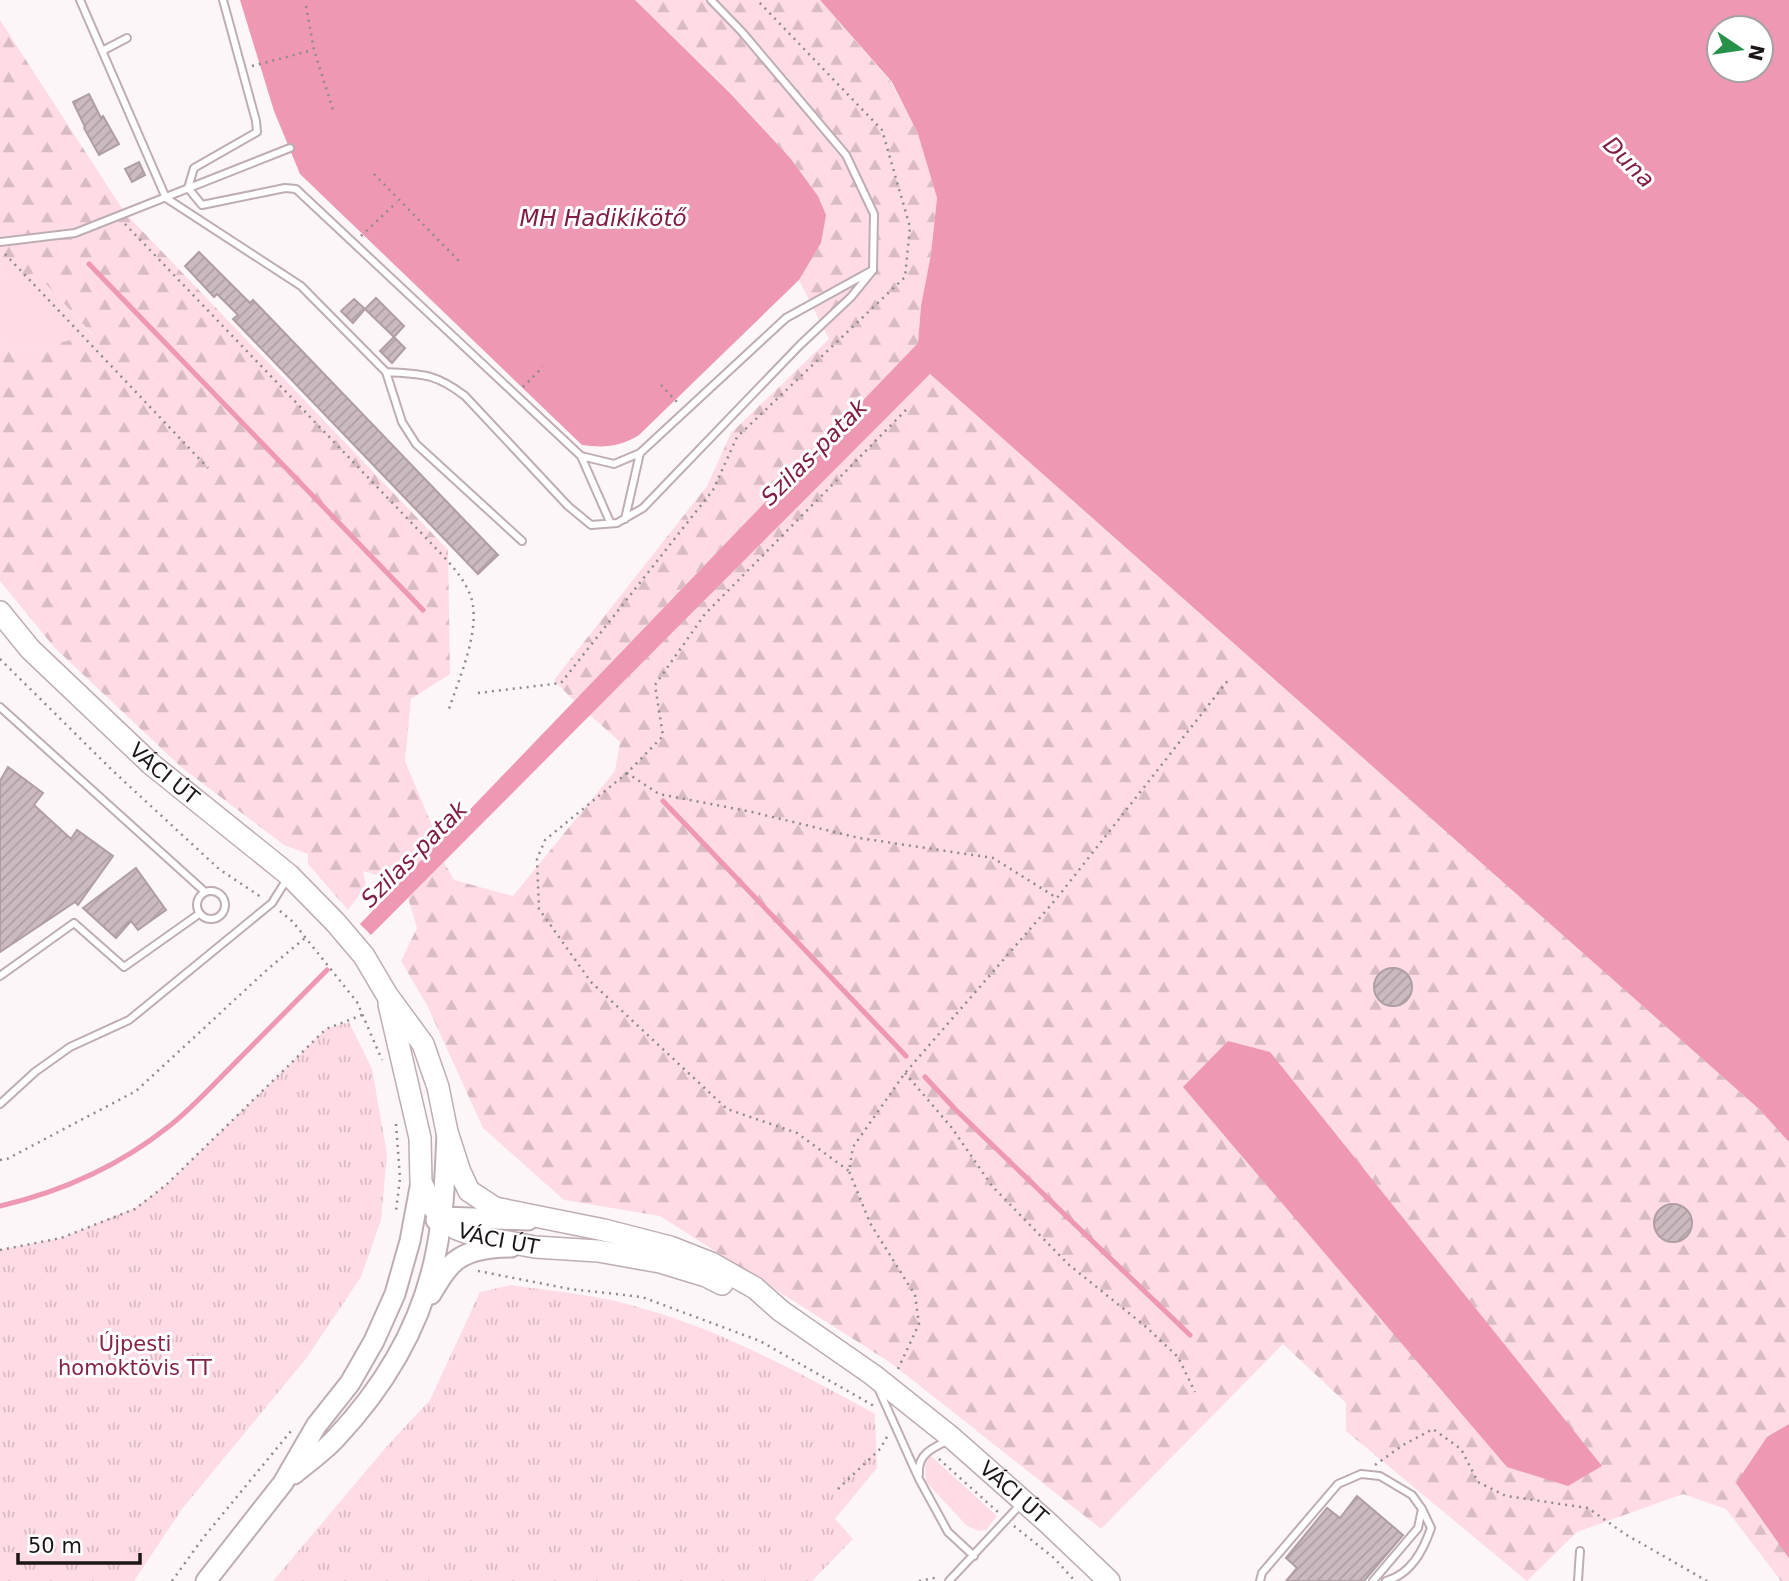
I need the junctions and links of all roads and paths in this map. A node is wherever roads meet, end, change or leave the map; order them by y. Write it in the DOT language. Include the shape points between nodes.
graph roads {
  1 [pos="80,0"];
  2 [pos="223,0"];
  3 [pos="711,0"];
  4 [pos="306,6"];
  5 [pos="127,38"];
  6 [pos="314,50"];
  7 [pos="102,51"];
  8 [pos="242,69"];
  9 [pos="333,110"];
  10 [pos="290,148"];
  11 [pos="374,174"];
  12 [pos="188,188"];
  13 [pos="166,198"];
  14 [pos="398,201"];
  15 [pos="118,216"];
  16 [pos="0,242"];
  17 [pos="353,243"];
  18 [pos="0,249"];
  19 [pos="459,261"];
  20 [pos="873,270"];
  21 [pos="543,367"];
  22 [pos="386,372"];
  23 [pos="661,385"];
  24 [pos="516,395"];
  25 [pos="906,410"];
  26 [pos="685,411"];
  27 [pos="640,453"];
  28 [pos="581,456"];
  29 [pos="208,468"];
  30 [pos="625,519"];
  31 [pos="610,522"];
  32 [pos="522,541"];
  33 [pos="0,612"];
  34 [pos="0,659"];
  35 [pos="1229,678"];
  36 [pos="561,683"];
  37 [pos="478,693"];
  38 [pos="0,707"];
  39 [pos="449,709"];
  40 [pos="627,774"];
  41 [pos="289,875"];
  42 [pos="204,891"];
  43 [pos="1057,898"];
  44 [pos="272,903"];
  45 [pos="199,914"];
  46 [pos="305,938"];
  47 [pos="0,976"];
  48 [pos="387,995"];
  49 [pos="362,1015"];
  50 [pos="383,1063"];
  51 [pos="905,1073"];
  52 [pos="0,1104"];
  53 [pos="395,1113"];
  54 [pos="447,1132"];
  55 [pos="0,1160"];
  56 [pos="849,1171"];
  57 [pos="421,1182"];
  58 [pos="396,1213"];
  59 [pos="441,1217"];
  60 [pos="546,1220"];
  61 [pos="410,1241"];
  62 [pos="535,1247"];
  63 [pos="0,1250"];
  64 [pos="460,1259"];
  65 [pos="422,1306"];
  66 [pos="781,1311"];
  67 [pos="880,1381"];
  68 [pos="1195,1392"];
  69 [pos="890,1415"];
  70 [pos="893,1422"];
  71 [pos="296,1424"];
  72 [pos="952,1438"];
  73 [pos="929,1449"];
  74 [pos="1361,1475"];
  75 [pos="919,1479"];
  76 [pos="283,1483"];
  77 [pos="838,1489"];
  78 [pos="1024,1500"];
  79 [pos="1422,1509"];
  80 [pos="1007,1520"];
  81 [pos="1580,1551"];
  82 [pos="974,1556"];
  83 [pos="172,1581"];
  84 [pos="206,1581"];
  85 [pos="949,1581"];
  86 [pos="1075,1581"];
  87 [pos="1109,1581"];
  88 [pos="1260,1581"];
  89 [pos="1373,1581"];
  90 [pos="1386,1581"];
  91 [pos="1578,1581"];
  92 [pos="1707,1581"];
  1 -- 7 [label="lane"];
  2 -- 8 [label="lane"];
  3 -- 20 [label="lane" via="846,155 874,214"];
  4 -- 6 [label="path"];
  5 -- 7 [label="lane"];
  6 -- 8 [label="path"];
  6 -- 9 [label="path"];
  7 -- 13 [label="lane"];
  8 -- 12 [label="lane" via="257,132 194,168"];
  10 -- 12 [label="lane"];
  11 -- 14 [label="path"];
  12 -- 13 [label="lane"];
  12 -- 17 [label="lane" via="202,205 296,189"];
  13 -- 15 [label="lane"];
  13 -- 22 [label="lane" via="301,286"];
  14 -- 17 [label="path"];
  14 -- 19 [label="path"];
  15 -- 16 [label="lane" via="75,233"];
  15 -- 39 [label="path" via="463,581 470,594 473,627"];
  17 -- 24 [label="lane"];
  18 -- 29 [label="path"];
  20 -- 26 [label="lane" via="786,318"];
  20 -- 30 [label="lane" via="643,508"];
  21 -- 24 [label="path"];
  22 -- 31 [label="lane" via="428,374 448,383 568,506 591,525"];
  22 -- 32 [label="lane" via="402,422 416,444"];
  23 -- 26 [label="path"];
  24 -- 28 [label="lane"];
  25 -- 40 [label="path" via="705,614 654,685 663,736"];
  26 -- 27 [label="lane"];
  27 -- 28 [label="lane" via="614,464"];
  27 -- 30 [label="lane"];
  28 -- 31 [label="lane"];
  30 -- 31 [label="lane"];
  33 -- 41 [label="main road, VÁCI ÚT" via="30,649 151,764"];
  34 -- 44 [label="path" via="219,869"];
  35 -- 43 [label="path"];
  36 -- 37 [label="path"];
  38 -- 42 [label="lane"];
  40 -- 43 [label="path" via="659,794 859,838 992,858"];
  40 -- 56 [label="path" via="545,840 537,859 539,909 591,982 727,1109 797,1133"];
  41 -- 44 [label="lane"];
  41 -- 48 [label="main road, VÁCI ÚT" via="364,956"];
  42 -- 45 [label="lane" via="196,901"];
  42 -- 45 [label="lane" via="214,890 222,896 224,910 212,919"];
  43 -- 51 [label="path"];
  44 -- 46 [label="path"];
  44 -- 52 [label="lane" via="130,1020 69,1047"];
  45 -- 47 [label="lane" via="124,967 74,923"];
  46 -- 49 [label="path" via="357,1002"];
  46 -- 55 [label="path" via="136,1091"];
  48 -- 54 [label="main road, VÁCI ÚT" via="423,1044"];
  48 -- 57 [label="main road, VÁCI ÚT" via="420,1138"];
  49 -- 50 [label="path"];
  49 -- 63 [label="path" via="326,1028 166,1185 135,1209 61,1238"];
  51 -- 56 [label="path" via="853,1147"];
  51 -- 68 [label="path" via="952,1128 992,1186 1068,1264 1178,1357"];
  53 -- 58 [label="path" via="400,1178"];
  54 -- 59 [label="main road"];
  54 -- 60 [label="main road, VÁCI ÚT" via="469,1191 495,1208"];
  56 -- 67 [label="path" via="870,1223 915,1295 919,1324 903,1360"];
  57 -- 59 [label="main road, VÁCI ÚT"];
  57 -- 61 [label="main road"];
  59 -- 60 [label="main road"];
  59 -- 61 [label="main road"];
  59 -- 62 [label="main road, VÁCI ÚT" via="475,1236"];
  59 -- 65 [label="main road"];
  60 -- 66 [label="main road, VÁCI ÚT" via="670,1247 755,1288"];
  61 -- 76 [label="main road" via="395,1294 374,1341"];
  62 -- 64 [label="main road" via="492,1247"];
  62 -- 66 [label="main road, VÁCI ÚT" via="598,1251 660,1262 706,1276"];
  64 -- 65 [label="main road"];
  64 -- 69 [label="path" via="482,1272 642,1297 760,1341"];
  65 -- 76 [label="main road" via="393,1365 365,1404 334,1440"];
  66 -- 67 [label="main road, VÁCI ÚT"];
  67 -- 69 [label="lane"];
  67 -- 72 [label="main road, VÁCI ÚT"];
  69 -- 70 [label="lane"];
  70 -- 75 [label="lane"];
  70 -- 77 [label="path" via="880,1449"];
  71 -- 83 [label="path"];
  72 -- 73 [label="lane"];
  72 -- 78 [label="main road, VÁCI ÚT"];
  73 -- 75 [label="lane" via="918,1466"];
  73 -- 80 [label="path"];
  74 -- 79 [label="lane" via="1391,1482 1412,1495"];
  74 -- 88 [label="lane" via="1338,1484"];
  74 -- 92 [label="path" via="1433,1429 1461,1449 1478,1482 1506,1496 1588,1507"];
  75 -- 82 [label="lane" via="948,1532"];
  76 -- 84 [label="main road"];
  78 -- 80 [label="lane"];
  78 -- 87 [label="main road, VÁCI ÚT"];
  79 -- 89 [label="lane" via="1418,1528"];
  79 -- 90 [label="lane" via="1431,1528 1424,1550 1400,1577"];
  80 -- 82 [label="lane"];
  80 -- 86 [label="path"];
  81 -- 91 [label="lane"];
  82 -- 85 [label="lane"];
}
